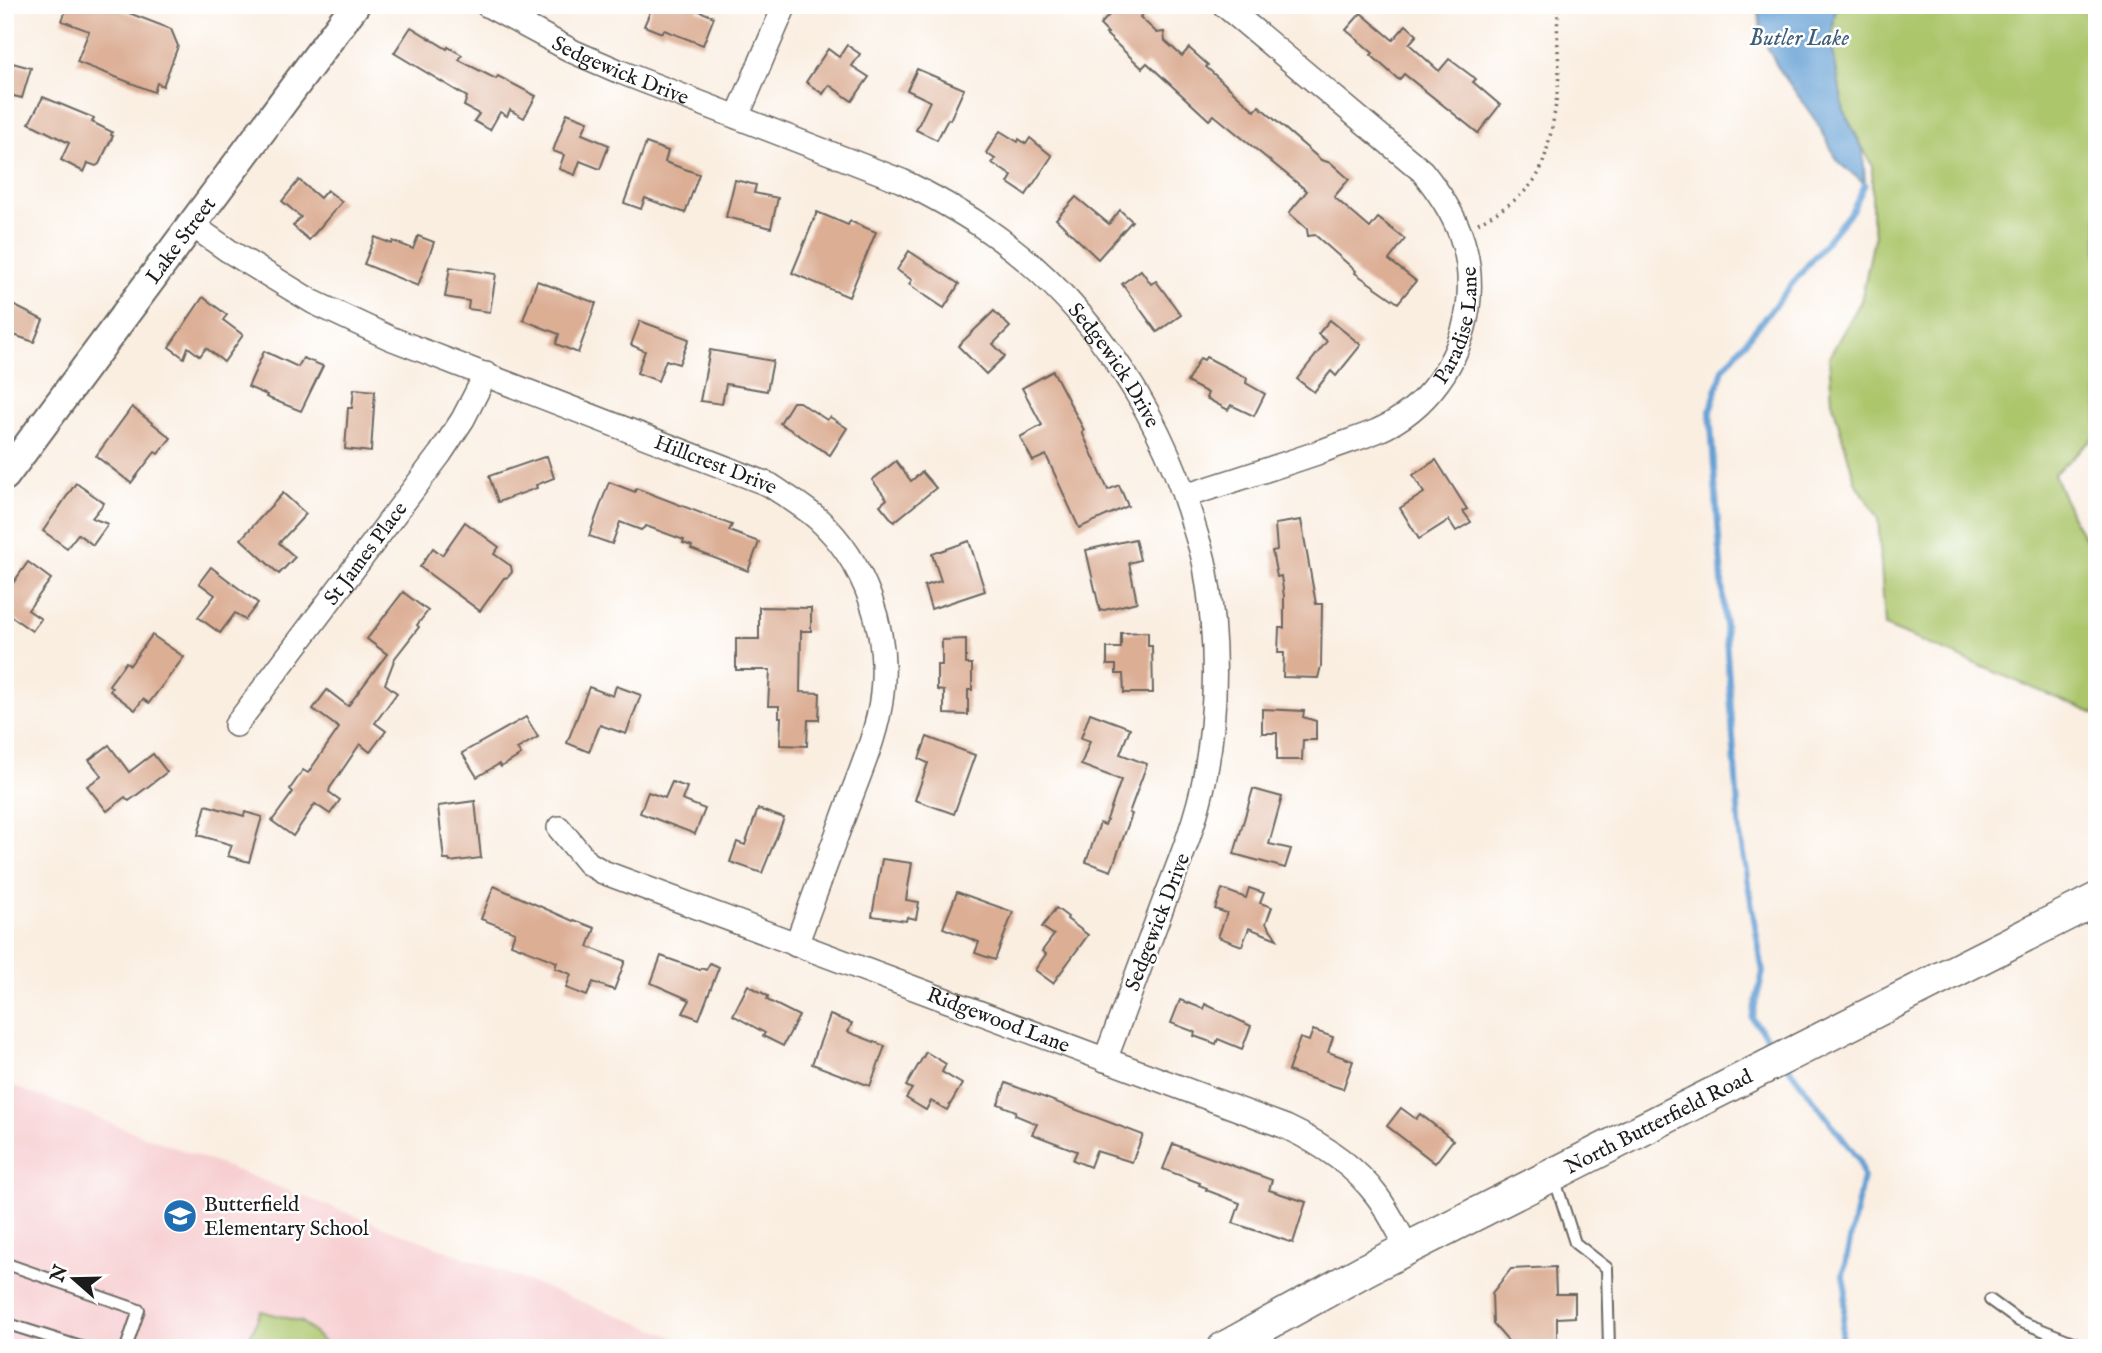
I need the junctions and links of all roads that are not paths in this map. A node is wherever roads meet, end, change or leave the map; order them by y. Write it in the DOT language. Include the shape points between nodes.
graph roads {
  1 [pos="355,5"];
  2 [pos="487,5"];
  3 [pos="785,5"];
  4 [pos="1224,5"];
  5 [pos="737,117"];
  6 [pos="192,225"];
  7 [pos="486,374"];
  8 [pos="5,476"];
  9 [pos="1185,496"];
  10 [pos="236,725"];
  11 [pos="559,828"];
  12 [pos="2097,899"];
  13 [pos="796,945"];
  14 [pos="1105,1060"];
  15 [pos="1553,1175"];
  16 [pos="1408,1248"];
  17 [pos="5,1269"];
  18 [pos="1990,1300"];
  19 [pos="5,1323"];
  20 [pos="84,1348"];
  21 [pos="126,1348"];
  22 [pos="1224,1348"];
  23 [pos="1609,1348"];
  24 [pos="2088,1348"];
  1 -- 6 [label="street, Lake Street"];
  2 -- 5 [label="street, Sedgewick Drive" via="574,52"];
  3 -- 5 [label="street"];
  4 -- 9 [label="street, Paradise Lane" via="1422,171 1445,200 1460,231 1470,295 1465,324 1449,365 1423,400 1378,430"];
  5 -- 9 [label="street, Sedgewick Drive" via="921,191 981,226 1033,267 1082,316 1139,395"];
  6 -- 7 [label="street, Hillcrest Drive" via="313,302 390,338"];
  6 -- 8 [label="street, Lake Street"];
  7 -- 10 [label="street, St James Place" via="440,454"];
  7 -- 13 [label="street, Hillcrest Drive" via="770,485 819,520 854,563 876,618 882,693 875,732"];
  9 -- 14 [label="street, Sedgewick Drive" via="1205,564 1214,638 1209,750 1185,846"];
  11 -- 13 [label="street, Ridgewood Lane" via="587,863 603,872"];
  12 -- 15 [label="main road, North Butterfield Road"];
  13 -- 14 [label="street, Ridgewood Lane"];
  14 -- 16 [label="street, Ridgewood Lane" via="1309,1138 1340,1159 1377,1196"];
  15 -- 16 [label="main road, North Butterfield Road"];
  15 -- 23 [label="lane" via="1575,1243 1606,1268"];
  16 -- 22 [label="main road, North Butterfield Road"];
  17 -- 21 [label="lane" via="7,1264 139,1310"];
  18 -- 24 [label="lane" via="2019,1321"];
  19 -- 20 [label="lane"];
}
